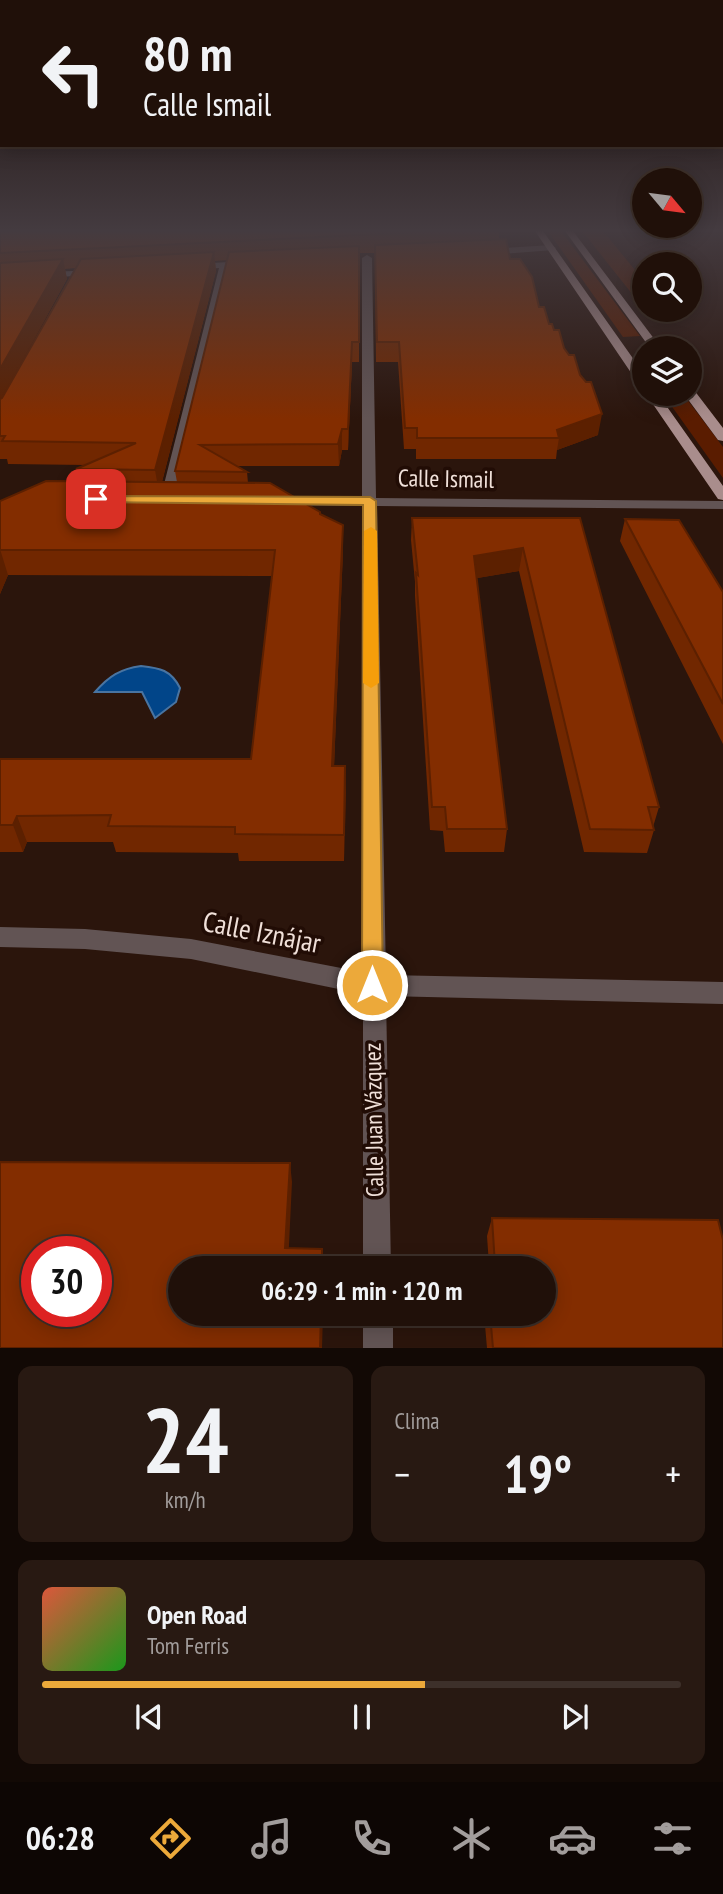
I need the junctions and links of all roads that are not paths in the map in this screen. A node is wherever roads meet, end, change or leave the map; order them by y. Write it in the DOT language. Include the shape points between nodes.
graph roads {
  1 [pos="218,294"];
  2 [pos="367,294"];
  3 [pos="583,294"];
  4 [pos="616,294"];
  5 [pos="647,336"];
  6 [pos="632,366"];
  7 [pos="660,406"];
  8 [pos="700,406"];
  9 [pos="723,437"];
  10 [pos="723,496"];
  11 [pos="167,500"];
  12 [pos="261,500"];
  13 [pos="370,501"];
  14 [pos="723,505"];
  15 [pos="0,937"];
  16 [pos="372,985"];
  17 [pos="723,993"];
  18 [pos="377,1256"];
  19 [pos="378,1326"];
  20 [pos="378,1348"];
  1 -- 11 [label="street"];
  2 -- 13 [label="street, Calle Juan Vázquez"];
  3 -- 6 [label="main road"];
  4 -- 5 [label="main road"];
  7 -- 10 [label="main road"];
  8 -- 9 [label="main road"];
  12 -- 13 [label="street, Calle Ismail"];
  13 -- 14 [label="street, Calle Ismail"];
  13 -- 16 [label="street, Calle Juan Vázquez"];
  15 -- 16 [label="street, Calle Iznájar" via="191,948"];
  16 -- 17 [label="street, Calle Iznájar"];
  16 -- 18 [label="street, Calle Juan Vázquez"];
  19 -- 20 [label="street"];
}
